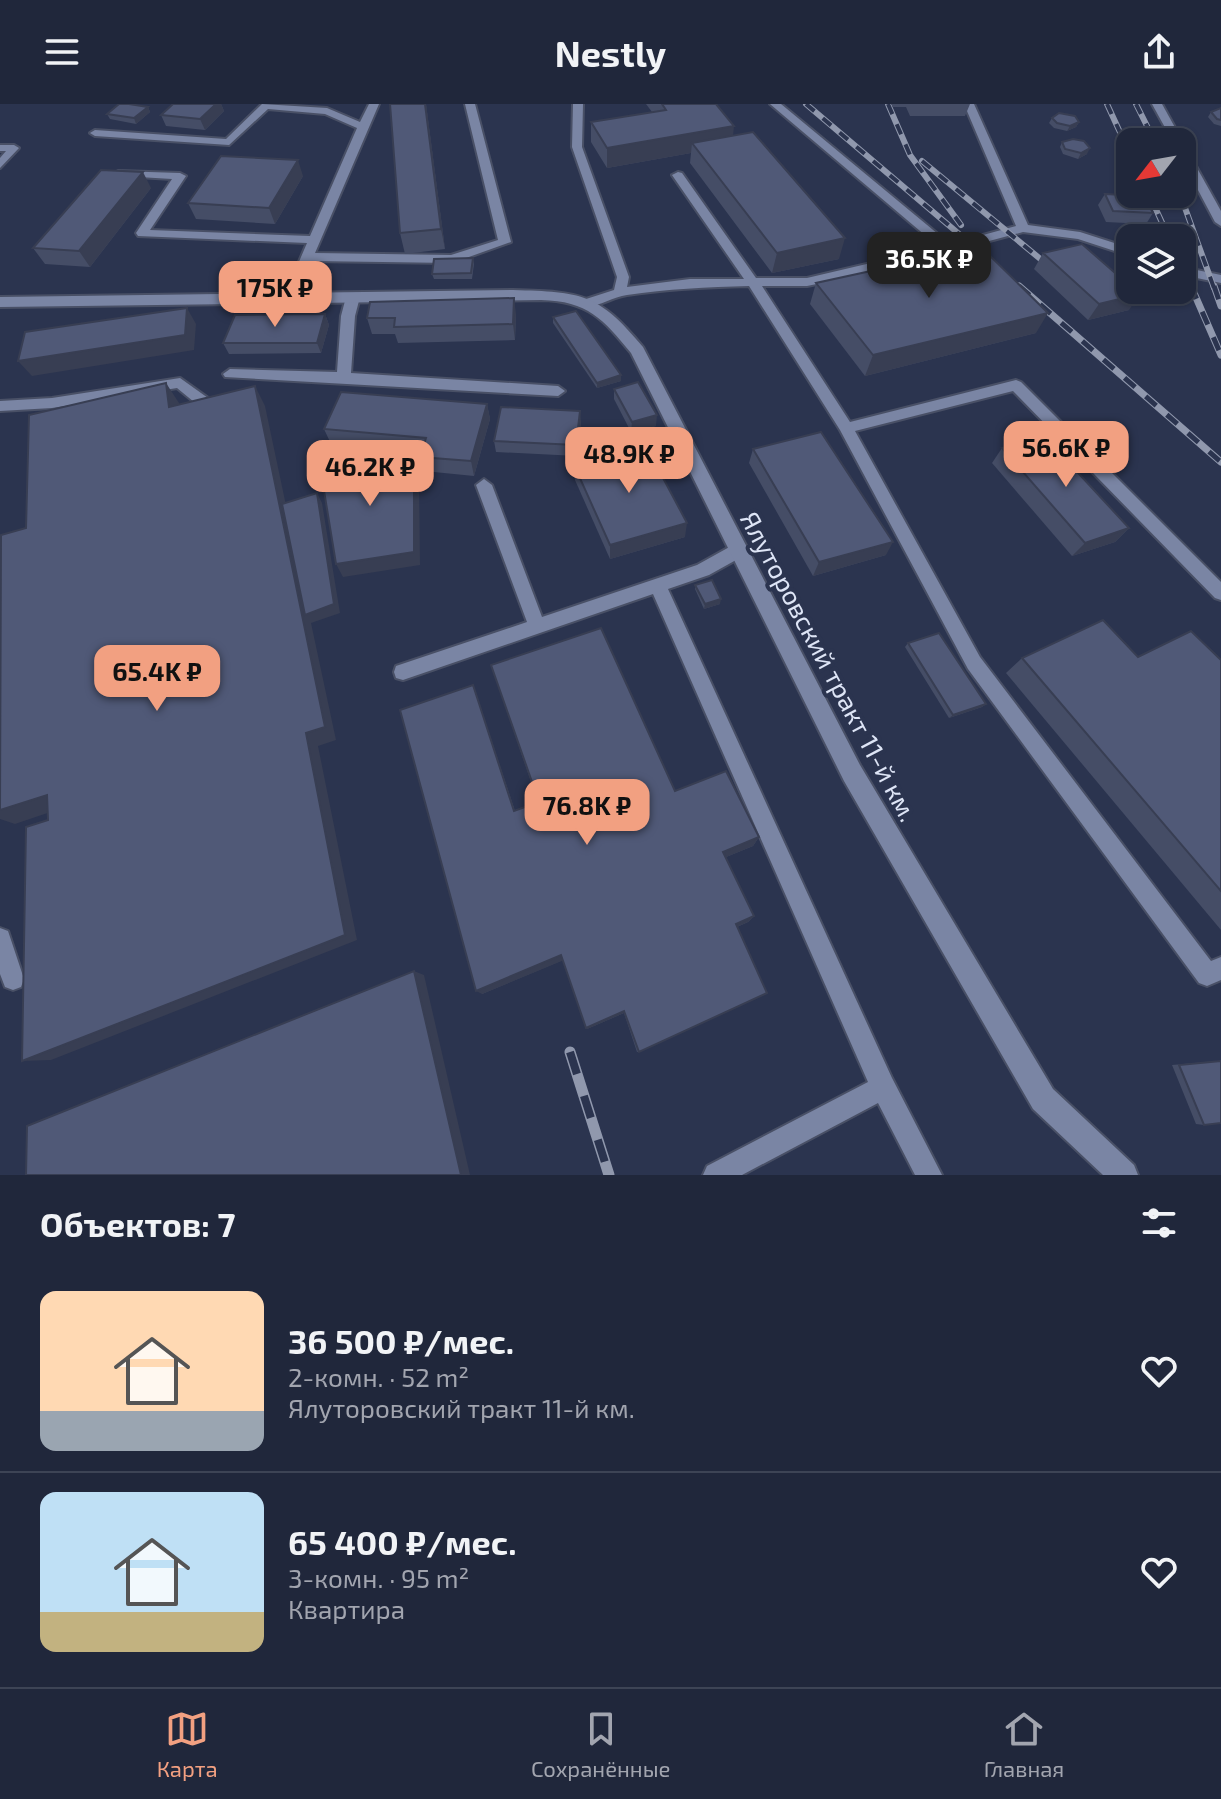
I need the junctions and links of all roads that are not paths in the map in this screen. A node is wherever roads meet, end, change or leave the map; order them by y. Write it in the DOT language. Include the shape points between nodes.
graph roads {
  1 [pos="374,104"];
  2 [pos="470,104"];
  3 [pos="578,104"];
  4 [pos="775,104"];
  5 [pos="969,104"];
  6 [pos="1157,104"];
  7 [pos="328,108"];
  8 [pos="363,127"];
  9 [pos="1170,128"];
  10 [pos="95,133"];
  11 [pos="0,148"];
  12 [pos="0,165"];
  13 [pos="109,172"];
  14 [pos="678,175"];
  15 [pos="1196,176"];
  16 [pos="1221,222"];
  17 [pos="1023,228"];
  18 [pos="316,240"];
  19 [pos="947,247"];
  20 [pos="1116,248"];
  21 [pos="308,257"];
  22 [pos="1196,274"];
  23 [pos="1221,279"];
  24 [pos="753,283"];
  25 [pos="620,292"];
  26 [pos="353,297"];
  27 [pos="295,298"];
  28 [pos="0,302"];
  29 [pos="588,303"];
  30 [pos="230,374"];
  31 [pos="344,377"];
  32 [pos="558,391"];
  33 [pos="0,406"];
  34 [pos="210,407"];
  35 [pos="846,428"];
  36 [pos="484,485"];
  37 [pos="739,550"];
  38 [pos="658,586"];
  39 [pos="1221,593"];
  40 [pos="537,626"];
  41 [pos="403,672"];
  42 [pos="0,939"];
  43 [pos="1221,968"];
  44 [pos="13,979"];
  45 [pos="883,1087"];
  46 [pos="716,1175"];
  47 [pos="929,1175"];
  48 [pos="1124,1175"];
  1 -- 8 [label="lane"];
  2 -- 21 [label="lane" via="505,242 452,259"];
  3 -- 25 [label="lane" via="577,147 623,277"];
  4 -- 19 [label="lane"];
  5 -- 17 [label="lane"];
  6 -- 9 [label="lane"];
  7 -- 8 [label="lane"];
  7 -- 10 [label="lane" via="266,106 229,142"];
  8 -- 18 [label="lane"];
  11 -- 12 [label="lane" via="14,148"];
  13 -- 18 [label="lane" via="180,176 142,233"];
  14 -- 24 [label="lane"];
  15 -- 16 [label="lane"];
  17 -- 19 [label="lane"];
  17 -- 20 [label="lane"];
  18 -- 21 [label="lane"];
  19 -- 24 [label="lane" via="807,282"];
  21 -- 27 [label="lane"];
  22 -- 23 [label="lane"];
  24 -- 25 [label="lane" via="690,283"];
  24 -- 35 [label="lane"];
  25 -- 29 [label="lane"];
  26 -- 27 [label="street"];
  26 -- 29 [label="street" via="513,295"];
  26 -- 31 [label="lane"];
  27 -- 28 [label="street"];
  29 -- 37 [label="street, Ялуторовский тракт 11-й км." via="638,351"];
  30 -- 31 [label="lane"];
  31 -- 32 [label="lane"];
  33 -- 34 [label="lane" via="180,383"];
  35 -- 39 [label="lane" via="1016,385"];
  35 -- 43 [label="lane" via="974,663 1207,975"];
  36 -- 40 [label="lane"];
  37 -- 38 [label="lane"];
  37 -- 48 [label="street, Ялуторовский тракт 11-й км." via="852,773 1043,1099"];
  38 -- 40 [label="lane"];
  38 -- 45 [label="lane"];
  40 -- 41 [label="lane"];
  42 -- 44 [label="lane"];
  45 -- 46 [label="lane"];
  45 -- 47 [label="lane"];
}
